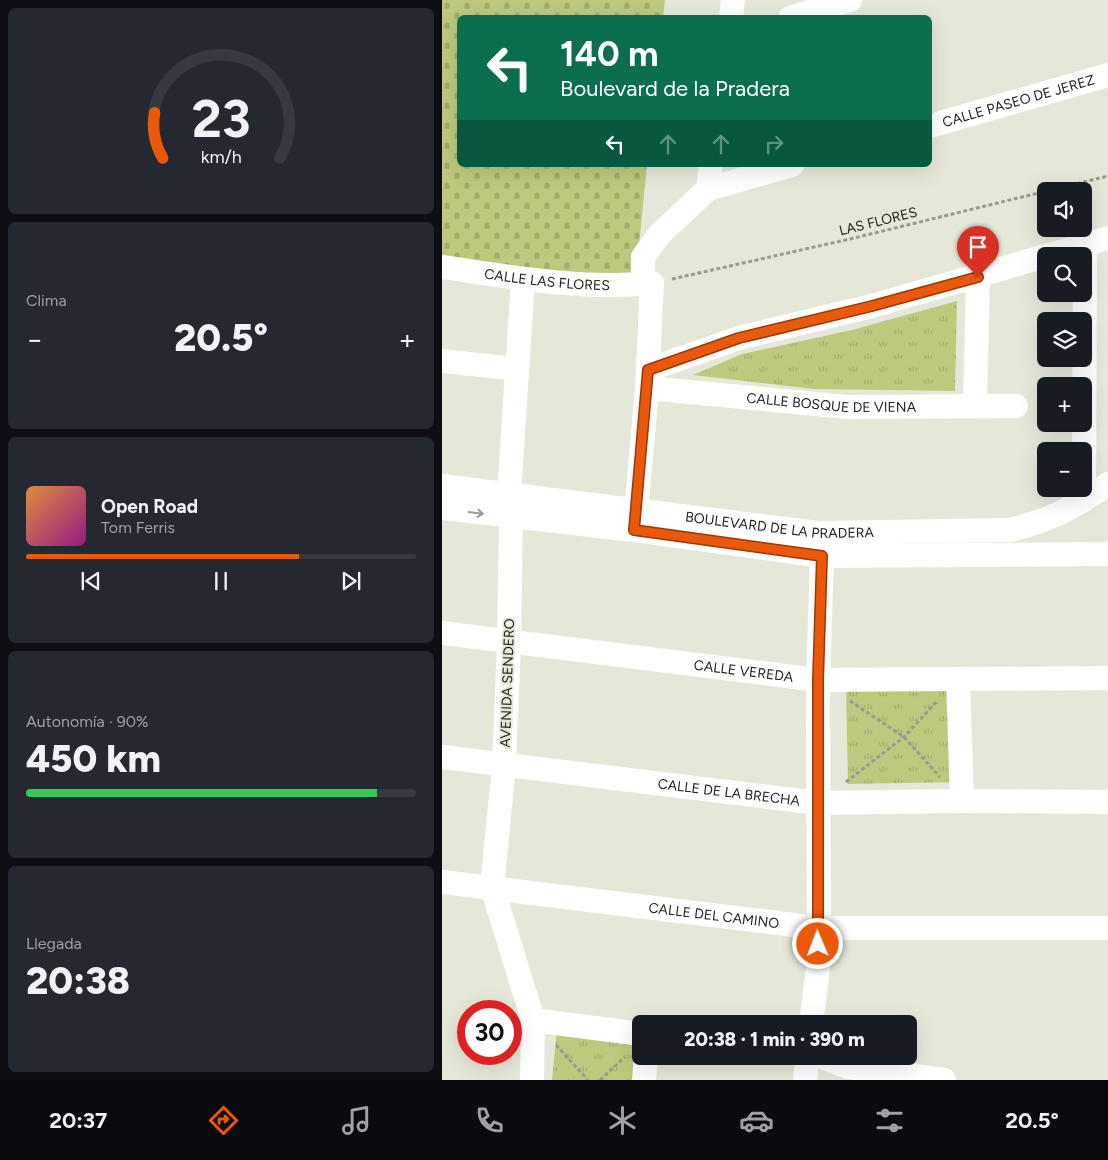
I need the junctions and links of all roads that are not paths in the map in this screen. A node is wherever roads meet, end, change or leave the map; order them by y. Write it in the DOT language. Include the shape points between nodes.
graph roads {
  1 [pos="733,0"];
  2 [pos="850,0"];
  3 [pos="732,15"];
  4 [pos="800,15"];
  5 [pos="1108,75"];
  6 [pos="932,125"];
  7 [pos="711,167"];
  8 [pos="785,167"];
  9 [pos="708,189"];
  10 [pos="1108,238"];
  11 [pos="1085,244"];
  12 [pos="442,267"];
  13 [pos="978,277"];
  14 [pos="523,279"];
  15 [pos="648,283"];
  16 [pos="442,360"];
  17 [pos="517,369"];
  18 [pos="648,379"];
  19 [pos="975,406"];
  20 [pos="1016,406"];
  21 [pos="1108,484"];
  22 [pos="442,486"];
  23 [pos="1084,500"];
  24 [pos="510,506"];
  25 [pos="442,508"];
  26 [pos="636,520"];
  27 [pos="1108,554"];
  28 [pos="822,556"];
  29 [pos="442,633"];
  30 [pos="509,642"];
  31 [pos="1108,678"];
  32 [pos="958,679"];
  33 [pos="818,680"];
  34 [pos="442,757"];
  35 [pos="504,764"];
  36 [pos="962,801"];
  37 [pos="1108,802"];
  38 [pos="818,803"];
  39 [pos="442,882"];
  40 [pos="492,887"];
  41 [pos="818,928"];
  42 [pos="1108,928"];
  43 [pos="812,1015"];
  44 [pos="534,1020"];
  45 [pos="632,1033"];
  46 [pos="640,1065"];
  47 [pos="807,1065"];
  48 [pos="843,1065"];
  49 [pos="532,1080"];
  50 [pos="644,1080"];
  51 [pos="805,1080"];
  52 [pos="944,1080"];
  1 -- 3 [label="street"];
  2 -- 4 [label="street"];
  5 -- 6 [label="street, CALLE PASEO DE JEREZ"];
  7 -- 9 [label="street"];
  8 -- 9 [label="street"];
  9 -- 15 [label="street" via="650,245 643,257"];
  10 -- 11 [label="street"];
  11 -- 13 [label="street"];
  11 -- 23 [label="street"];
  12 -- 14 [label="street, CALLE LAS FLORES"];
  13 -- 18 [label="street" via="739,338"];
  13 -- 19 [label="street"];
  14 -- 15 [label="street, CALLE LAS FLORES" via="602,286"];
  14 -- 17 [label="street, AVENIDA SENDERO"];
  15 -- 18 [label="street"];
  16 -- 17 [label="street"];
  17 -- 24 [label="street, AVENIDA SENDERO"];
  18 -- 19 [label="street, CALLE BOSQUE DE VIENA" via="848,407"];
  18 -- 26 [label="street"];
  19 -- 20 [label="street, CALLE BOSQUE DE VIENA"];
  21 -- 23 [label="street, BOULEVARD DE LA PRADERA"];
  22 -- 24 [label="street, BOULEVARD DE LA PRADERA"];
  23 -- 26 [label="street, BOULEVARD DE LA PRADERA" via="1035,524 999,531 818,533"];
  25 -- 24 [label="street, BOULEVARD DE LA PRADERA, one-way"];
  24 -- 26 [label="street, BOULEVARD DE LA PRADERA"];
  24 -- 30 [label="street, AVENIDA SENDERO"];
  26 -- 28 [label="street, BOULEVARD DE LA PRADERA"];
  27 -- 28 [label="street, BOULEVARD DE LA PRADERA"];
  28 -- 33 [label="street"];
  29 -- 30 [label="street, CALLE VEREDA"];
  30 -- 33 [label="street, CALLE VEREDA"];
  30 -- 35 [label="street, AVENIDA SENDERO"];
  31 -- 32 [label="street, CALLE VEREDA"];
  32 -- 33 [label="street, CALLE VEREDA"];
  32 -- 36 [label="street"];
  33 -- 38 [label="street"];
  34 -- 35 [label="street, CALLE DE LA BRECHA"];
  35 -- 38 [label="street, CALLE DE LA BRECHA"];
  35 -- 40 [label="street, AVENIDA SENDERO"];
  36 -- 37 [label="street, CALLE DE LA BRECHA"];
  36 -- 38 [label="street, CALLE DE LA BRECHA"];
  38 -- 41 [label="street"];
  39 -- 40 [label="street, CALLE DEL CAMINO"];
  40 -- 41 [label="street, CALLE DEL CAMINO"];
  40 -- 44 [label="street, AVENIDA SENDERO"];
  41 -- 42 [label="street, CALLE DEL CAMINO"];
  41 -- 43 [label="street" via="819,960"];
  44 -- 45 [label="street"];
  44 -- 49 [label="street, AVENIDA SENDERO"];
  46 -- 50 [label="street"];
  47 -- 51 [label="street"];
  48 -- 52 [label="street"];
}
